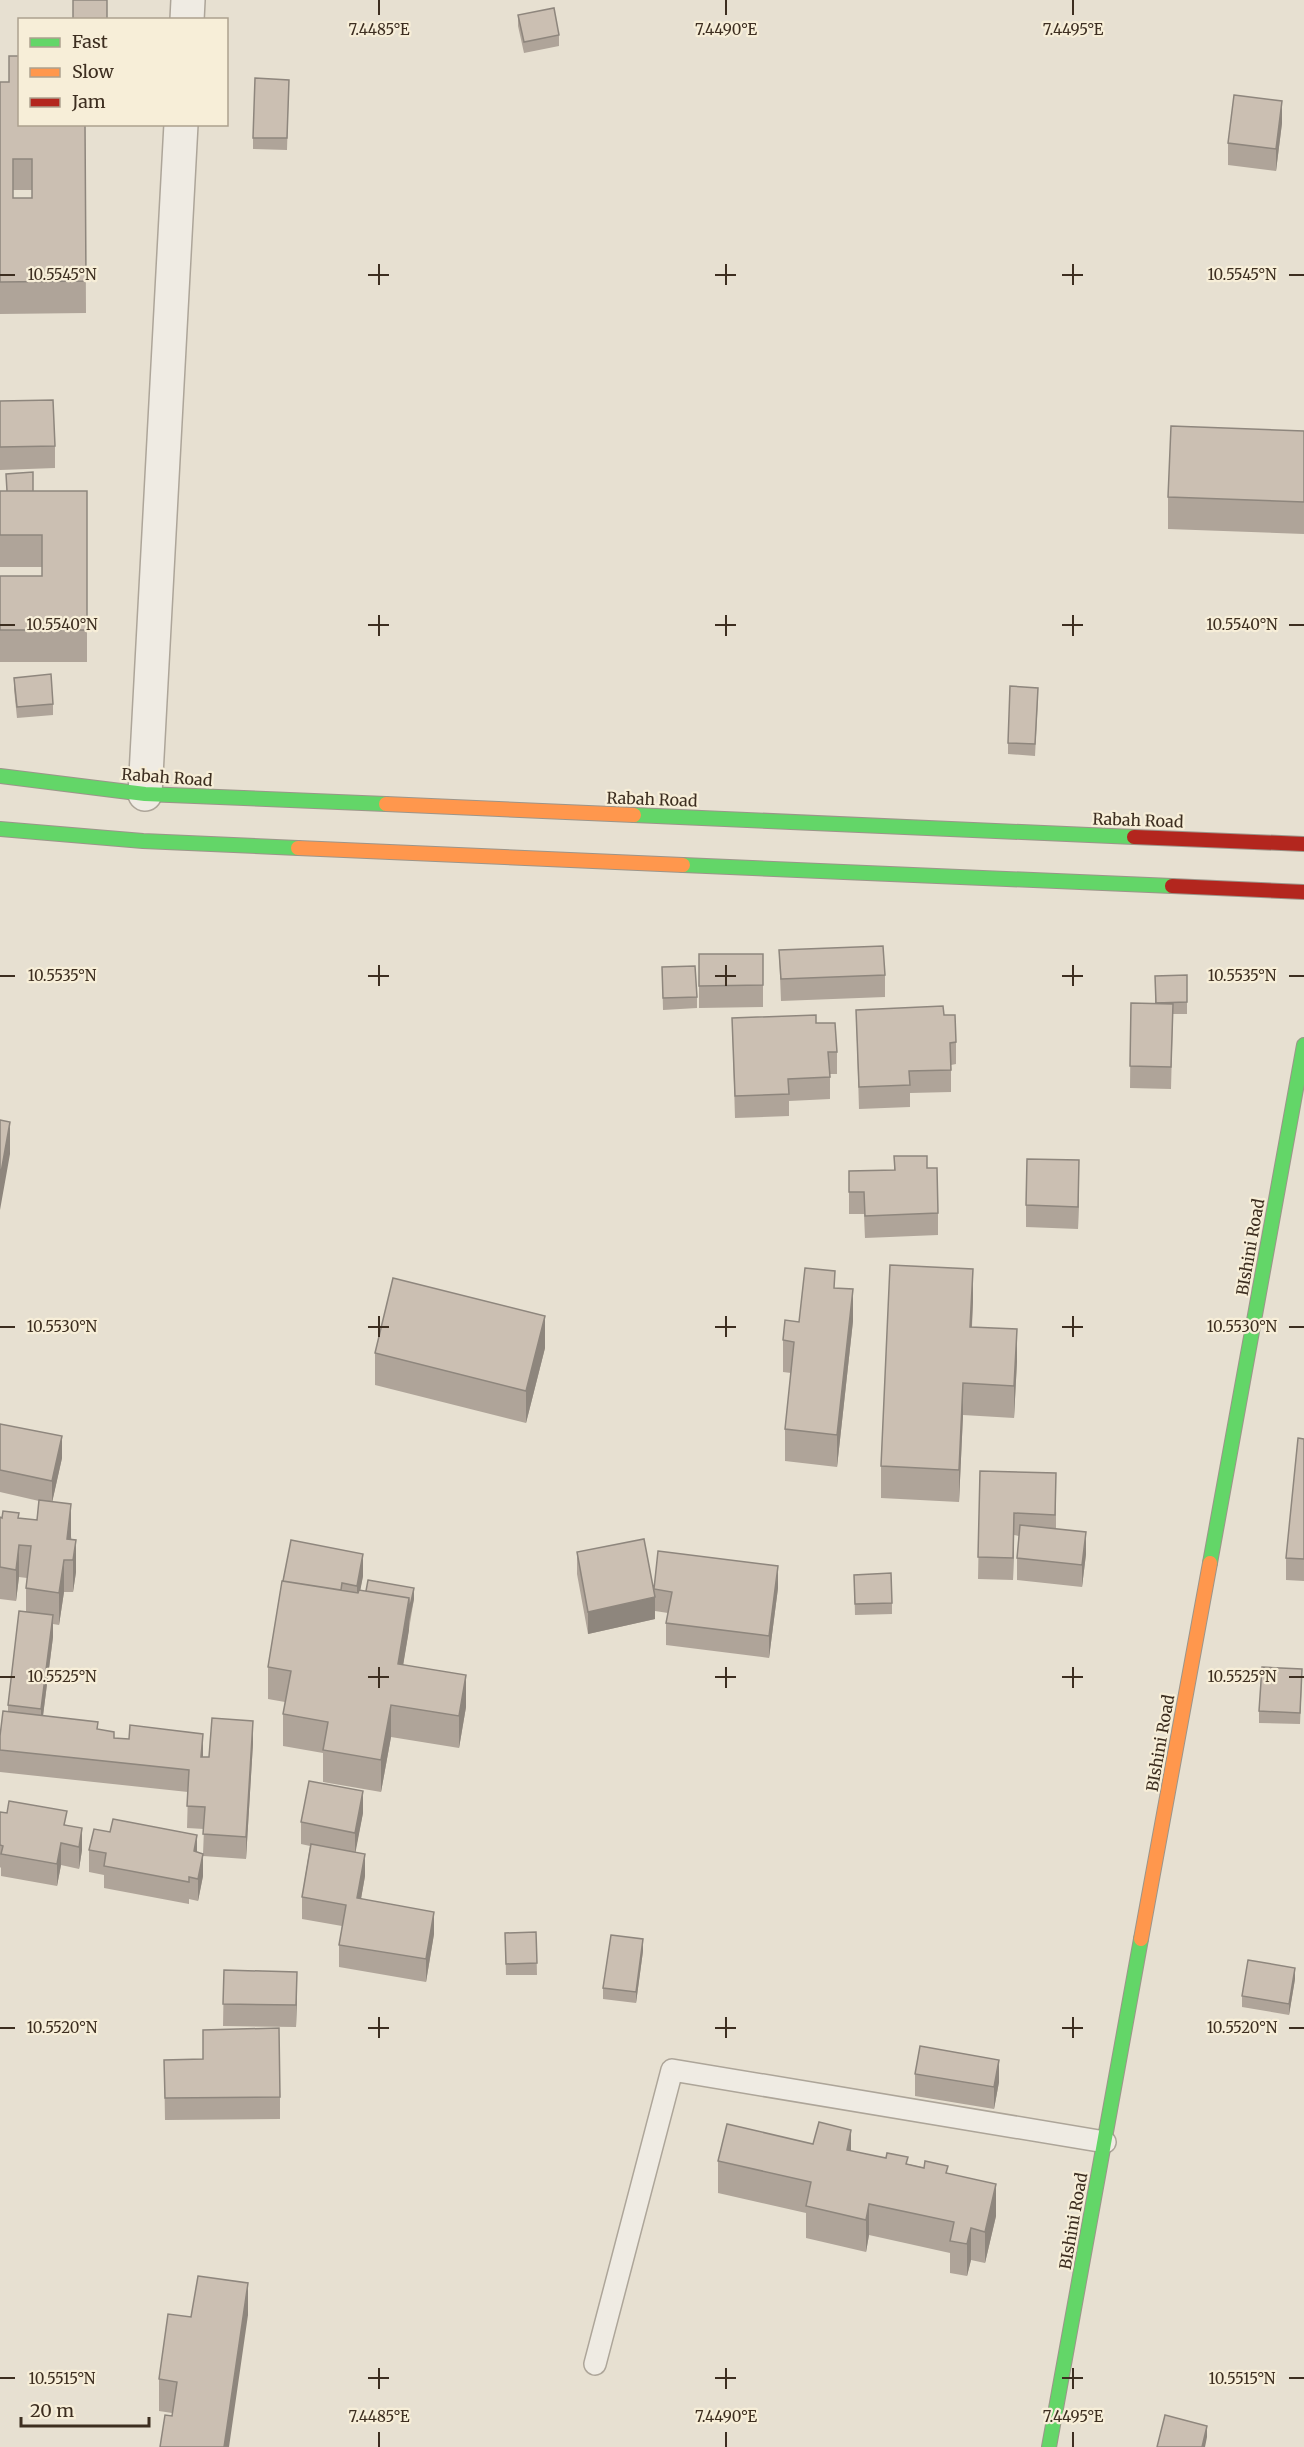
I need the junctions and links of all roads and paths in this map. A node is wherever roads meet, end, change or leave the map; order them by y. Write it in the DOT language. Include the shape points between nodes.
graph roads {
  1 [pos="188,0"];
  2 [pos="187,18"];
  3 [pos="181,126"];
  4 [pos="0,776"];
  5 [pos="145,794"];
  6 [pos="0,829"];
  7 [pos="1304,844"];
  8 [pos="1304,892"];
  9 [pos="1304,1045"];
  10 [pos="1105,2142"];
  11 [pos="595,2364"];
  12 [pos="1049,2447"];
  1 -- 2 [label="street"];
  3 -- 5 [label="street"];
  4 -- 5 [label="main road, Rabah Road"];
  5 -- 7 [label="main road, Rabah Road"];
  6 -- 8 [label="main road" via="155,841"];
  9 -- 10 [label="main road, BIshini Road"];
  10 -- 11 [label="lane" via="672,2070"];
  10 -- 12 [label="main road, BIshini Road"];
}
